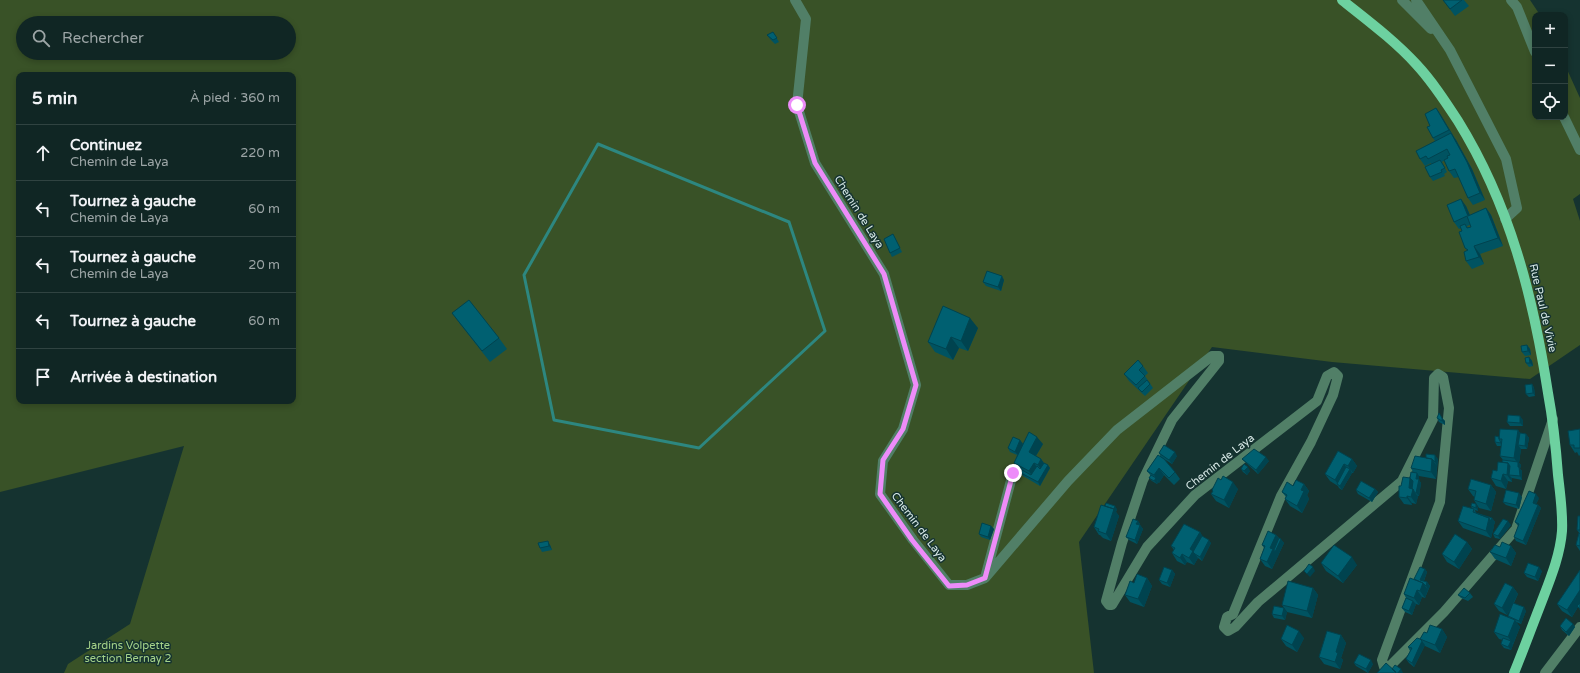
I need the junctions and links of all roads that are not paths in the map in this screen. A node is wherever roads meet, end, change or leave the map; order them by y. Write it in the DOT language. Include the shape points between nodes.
graph roads {
  1 [pos="795,0"];
  2 [pos="1342,0"];
  3 [pos="1402,0"];
  4 [pos="1416,0"];
  5 [pos="1511,0"];
  6 [pos="1443,39"];
  7 [pos="1533,48"];
  8 [pos="1565,120"];
  9 [pos="1580,150"];
  10 [pos="1505,219"];
  11 [pos="1553,419"];
  12 [pos="1013,473"];
  13 [pos="985,578"];
  14 [pos="1580,627"];
  15 [pos="1514,673"];
  16 [pos="1545,673"];
  1 -- 13 [label="street, Chemin de Laya" via="806,19 797,105 815,163 884,274 916,385 903,429 883,460 880,494 949,586 967,585"];
  2 -- 10 [label="main road, Rue Paul de Vivie" via="1403,50 1436,88 1469,140 1496,194"];
  3 -- 6 [label="street"];
  4 -- 6 [label="street"];
  5 -- 7 [label="street" via="1517,7"];
  6 -- 10 [label="street" via="1506,159 1517,208"];
  8 -- 9 [label="street"];
  10 -- 11 [label="main road, Rue Paul de Vivie" via="1533,309"];
  11 -- 13 [label="street, Chemin de Laya" via="1516,529 1444,612 1392,665 1384,667 1382,660 1440,502 1449,408 1443,377 1438,374 1434,378 1433,419 1402,481 1258,602 1228,631 1224,627 1227,617 1233,614 1281,496 1333,395 1338,376 1334,372 1327,376 1317,401 1195,495 1147,547 1112,605 1106,601 1143,480 1172,420 1219,361 1219,356 1212,356 1117,430 1068,481"];
  11 -- 15 [label="main road, Rue Paul de Vivie" via="1562,530 1553,572"];
  12 -- 13 [label="street"];
  14 -- 16 [label="street"];
}
